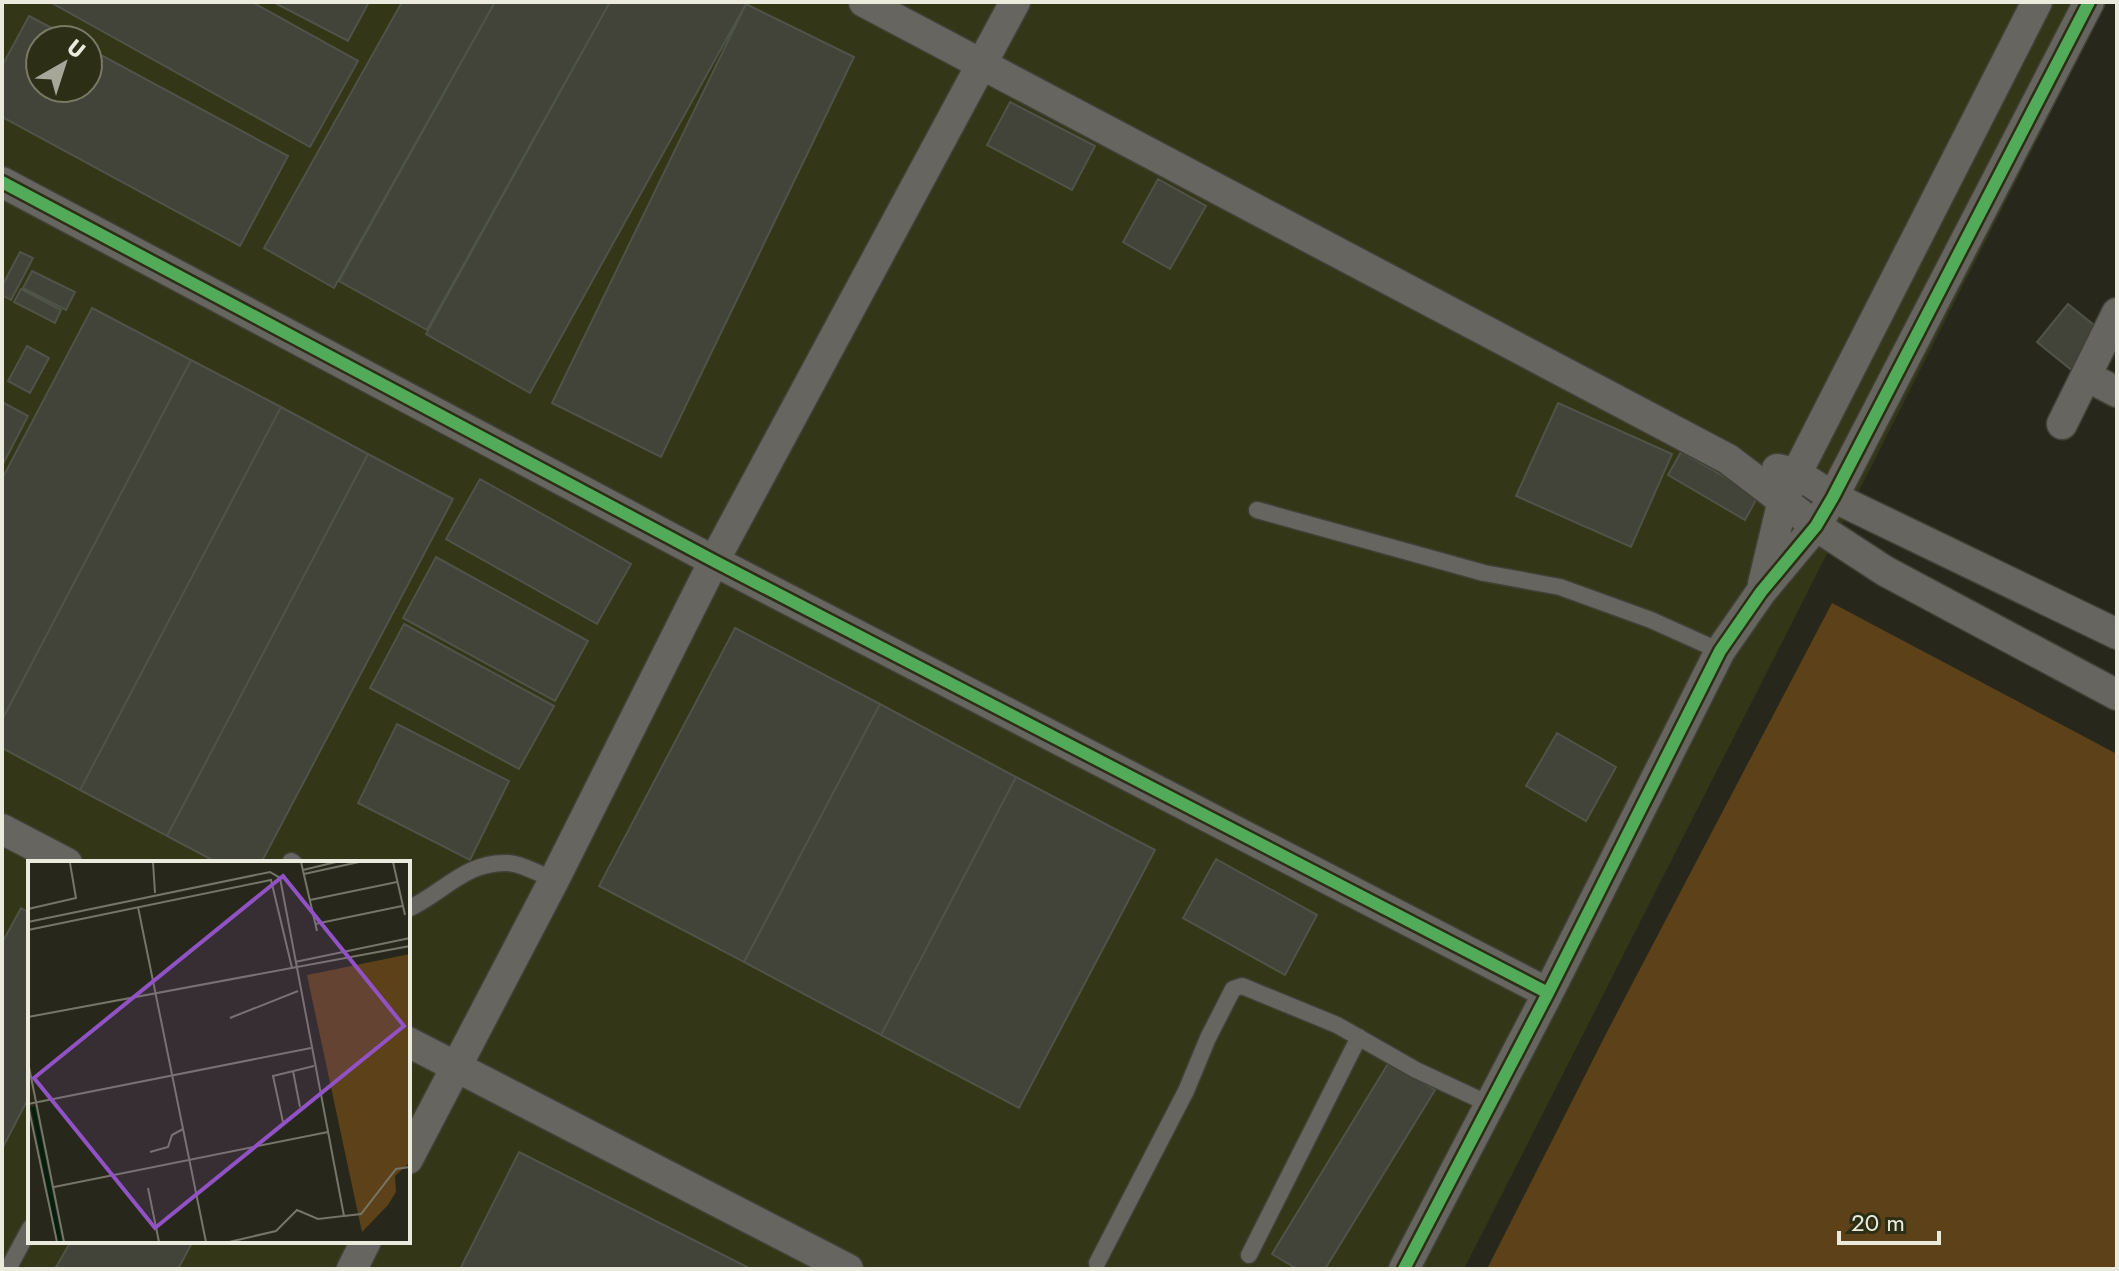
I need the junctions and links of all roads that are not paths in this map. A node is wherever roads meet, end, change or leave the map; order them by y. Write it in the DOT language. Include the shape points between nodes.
graph roads {
  1 [pos="864,2"];
  2 [pos="1015,2"];
  3 [pos="2037,2"];
  4 [pos="2089,2"];
  5 [pos="982,64"];
  6 [pos="2,182"];
  7 [pos="2117,313"];
  8 [pos="2086,376"];
  9 [pos="2117,392"];
  10 [pos="2062,424"];
  11 [pos="1789,486"];
  12 [pos="1833,497"];
  13 [pos="1257,510"];
  14 [pos="1816,526"];
  15 [pos="714,561"];
  16 [pos="1761,592"];
  17 [pos="2117,634"];
  18 [pos="1720,651"];
  19 [pos="2117,695"];
  20 [pos="2,829"];
  21 [pos="63,861"];
  22 [pos="554,880"];
  23 [pos="410,908"];
  24 [pos="1548,993"];
  25 [pos="1359,1037"];
  26 [pos="410,1043"];
  27 [pos="455,1066"];
  28 [pos="1489,1104"];
  29 [pos="410,1155"];
  30 [pos="28,1232"];
  31 [pos="365,1243"];
  32 [pos="1249,1255"];
  33 [pos="1097,1263"];
  34 [pos="8,1269"];
  35 [pos="352,1269"];
  36 [pos="848,1269"];
  37 [pos="1404,1269"];
  1 -- 5 [label="street"];
  2 -- 5 [label="street"];
  3 -- 11 [label="street"];
  4 -- 12 [label="street"];
  5 -- 11 [label="street" via="1728,459"];
  5 -- 15 [label="street"];
  6 -- 15 [label="street"];
  7 -- 8 [label="street"];
  8 -- 9 [label="street"];
  8 -- 10 [label="street"];
  11 -- 12 [label="street"];
  11 -- 14 [label="street"];
  11 -- 16 [label="street"];
  12 -- 14 [label="street"];
  12 -- 17 [label="street"];
  13 -- 18 [label="lane" via="1484,573 1560,587"];
  14 -- 16 [label="street"];
  14 -- 19 [label="street" via="1885,571"];
  15 -- 22 [label="street"];
  15 -- 24 [label="street"];
  16 -- 18 [label="street"];
  18 -- 24 [label="street"];
  20 -- 21 [label="street"];
  22 -- 23 [label="lane" via="510,863 474,867"];
  22 -- 27 [label="street"];
  24 -- 28 [label="street"];
  25 -- 28 [label="lane"];
  25 -- 32 [label="lane"];
  25 -- 33 [label="lane" via="1242,986 1233,989"];
  26 -- 27 [label="street"];
  27 -- 29 [label="street"];
  27 -- 36 [label="street"];
  28 -- 37 [label="street"];
  30 -- 34 [label="lane"];
  31 -- 35 [label="street"];
}
